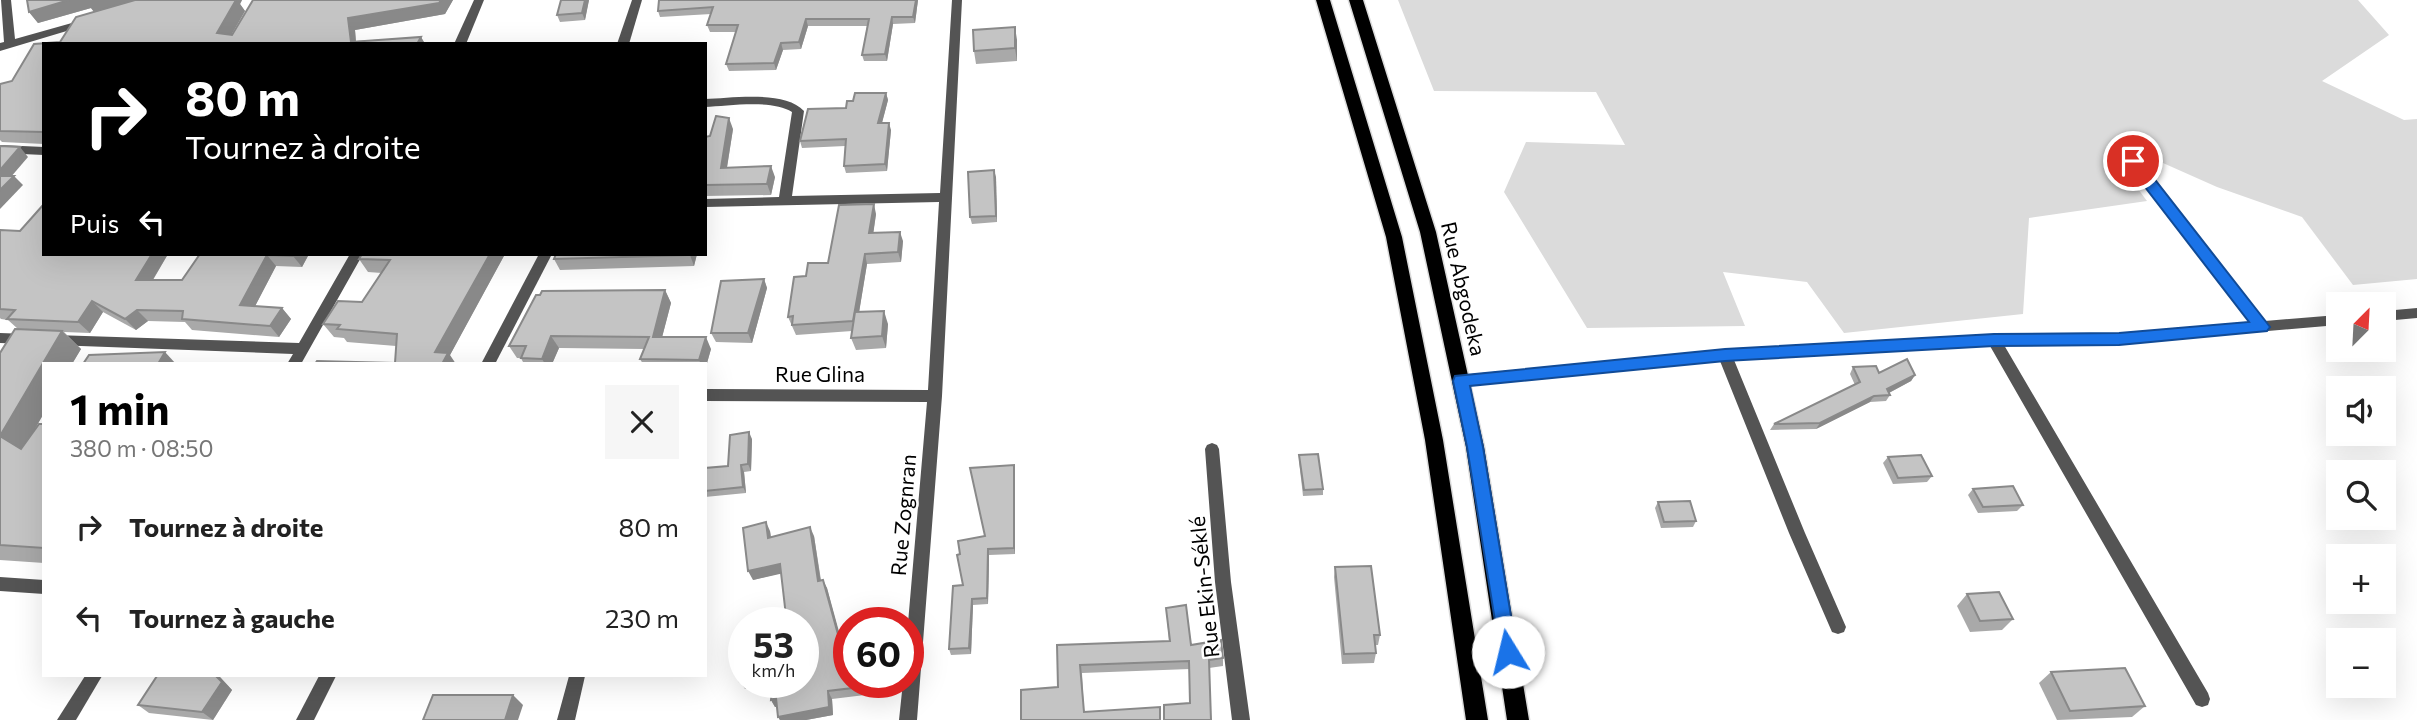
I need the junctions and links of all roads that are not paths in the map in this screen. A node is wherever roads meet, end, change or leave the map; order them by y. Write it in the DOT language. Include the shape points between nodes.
graph roads {
  1 [pos="6,0"];
  2 [pos="479,0"];
  3 [pos="637,0"];
  4 [pos="957,0"];
  5 [pos="1323,0"];
  6 [pos="1356,0"];
  7 [pos="99,18"];
  8 [pos="461,42"];
  9 [pos="624,42"];
  10 [pos="5,45"];
  11 [pos="707,103"];
  12 [pos="0,149"];
  13 [pos="42,151"];
  14 [pos="2133,161"];
  15 [pos="946,197"];
  16 [pos="785,199"];
  17 [pos="707,203"];
  18 [pos="355,256"];
  19 [pos="544,256"];
  20 [pos="2417,313"];
  21 [pos="2396,315"];
  22 [pos="2326,321"];
  23 [pos="2262,327"];
  24 [pos="0,338"];
  25 [pos="1994,340"];
  26 [pos="304,349"];
  27 [pos="1725,355"];
  28 [pos="295,362"];
  29 [pos="489,362"];
  30 [pos="1461,381"];
  31 [pos="707,395"];
  32 [pos="935,396"];
  33 [pos="1212,449"];
  34 [pos="0,584"];
  35 [pos="42,587"];
  36 [pos="1839,627"];
  37 [pos="93,677"];
  38 [pos="327,677"];
  39 [pos="577,677"];
  40 [pos="2202,699"];
  41 [pos="65,720"];
  42 [pos="305,720"];
  43 [pos="566,720"];
  44 [pos="908,720"];
  45 [pos="1241,720"];
  46 [pos="1477,720"];
  47 [pos="1518,720"];
  1 -- 10 [label="street"];
  2 -- 8 [label="street"];
  3 -- 9 [label="street"];
  4 -- 15 [label="street, Rue Zognran"];
  5 -- 46 [label="main road" via="1394,237 1434,440"];
  6 -- 30 [label="main road, Rue Abgodeka" via="1428,232"];
  7 -- 10 [label="street"];
  11 -- 16 [label="street" via="779,102 798,111"];
  12 -- 13 [label="street"];
  14 -- 23 [label="street"];
  15 -- 16 [label="street"];
  15 -- 32 [label="street, Rue Zognran"];
  16 -- 17 [label="street"];
  18 -- 26 [label="street"];
  19 -- 29 [label="street"];
  20 -- 21 [label="street"];
  22 -- 23 [label="street"];
  23 -- 25 [label="street" via="2119,339"];
  24 -- 26 [label="street"];
  25 -- 27 [label="street"];
  25 -- 40 [label="street"];
  26 -- 28 [label="street"];
  27 -- 30 [label="street"];
  27 -- 36 [label="street"];
  30 -- 47 [label="main road, Rue Abgodeka"];
  31 -- 32 [label="street, Rue Glina"];
  32 -- 44 [label="street, Rue Zognran"];
  33 -- 45 [label="street, Rue Ekin-Séklé"];
  34 -- 35 [label="street"];
  37 -- 41 [label="street"];
  38 -- 42 [label="street"];
  39 -- 43 [label="street"];
}
